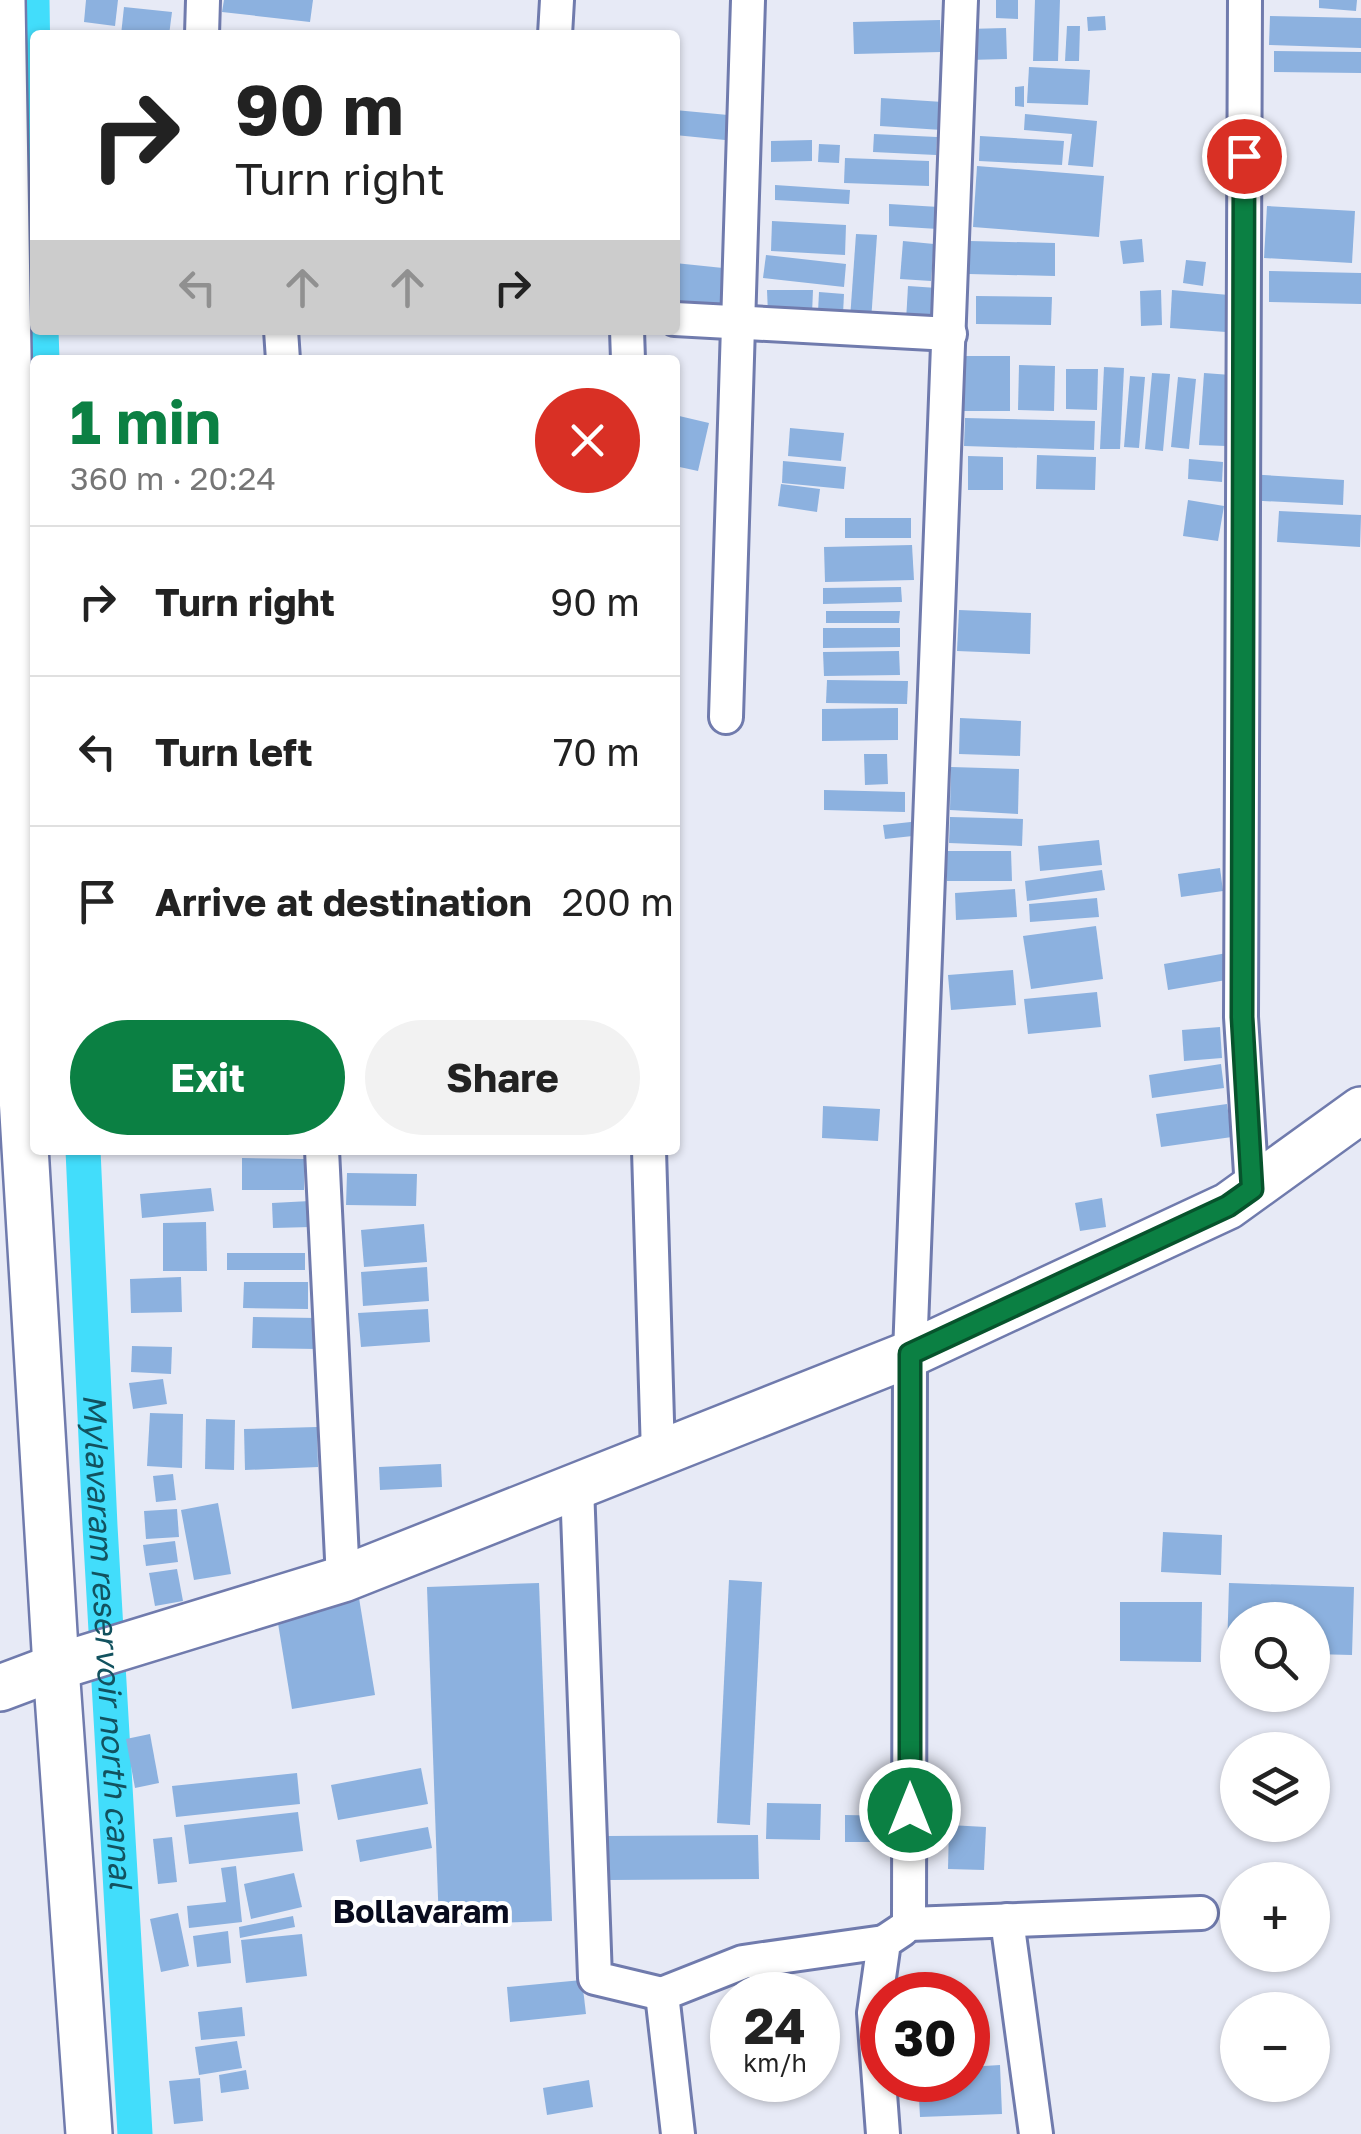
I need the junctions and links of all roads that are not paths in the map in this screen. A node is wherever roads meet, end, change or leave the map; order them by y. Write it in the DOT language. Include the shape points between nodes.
graph roads {
  1 [pos="2,0"];
  2 [pos="203,0"];
  3 [pos="556,0"];
  4 [pos="748,0"];
  5 [pos="961,0"];
  6 [pos="1245,0"];
  7 [pos="202,30"];
  8 [pos="555,30"];
  9 [pos="21,288"];
  10 [pos="680,320"];
  11 [pos="738,324"];
  12 [pos="950,334"];
  13 [pos="726,717"];
  14 [pos="10,1064"];
  15 [pos="1361,1110"];
  16 [pos="322,1155"];
  17 [pos="650,1155"];
  18 [pos="1252,1189"];
  19 [pos="910,1354"];
  20 [pos="658,1454"];
  21 [pos="577,1486"];
  22 [pos="343,1579"];
  23 [pos="56,1667"];
  24 [pos="0,1688"];
  25 [pos="1201,1914"];
  26 [pos="1007,1920"];
  27 [pos="896,1933"];
  28 [pos="662,1994"];
  29 [pos="90,2134"];
  30 [pos="678,2134"];
  31 [pos="883,2134"];
  32 [pos="1036,2134"];
  1 -- 9 [label="main road"];
  2 -- 7 [label="street"];
  3 -- 8 [label="street"];
  4 -- 11 [label="street"];
  5 -- 12 [label="street"];
  6 -- 18 [label="street" via="1242,1017"];
  9 -- 14 [label="main road"];
  10 -- 11 [label="street"];
  11 -- 12 [label="street"];
  11 -- 13 [label="street"];
  12 -- 19 [label="street"];
  14 -- 23 [label="main road"];
  15 -- 18 [label="main road"];
  16 -- 22 [label="street"];
  17 -- 20 [label="street"];
  18 -- 19 [label="main road"];
  19 -- 20 [label="main road"];
  19 -- 27 [label="street"];
  20 -- 21 [label="main road"];
  21 -- 22 [label="main road"];
  21 -- 28 [label="street" via="595,1978"];
  22 -- 23 [label="main road"];
  23 -- 24 [label="main road"];
  23 -- 29 [label="main road"];
  25 -- 26 [label="street"];
  26 -- 27 [label="street"];
  26 -- 32 [label="street"];
  27 -- 28 [label="street" via="743,1962"];
  27 -- 31 [label="street" via="874,2014"];
  28 -- 30 [label="street"];
}
